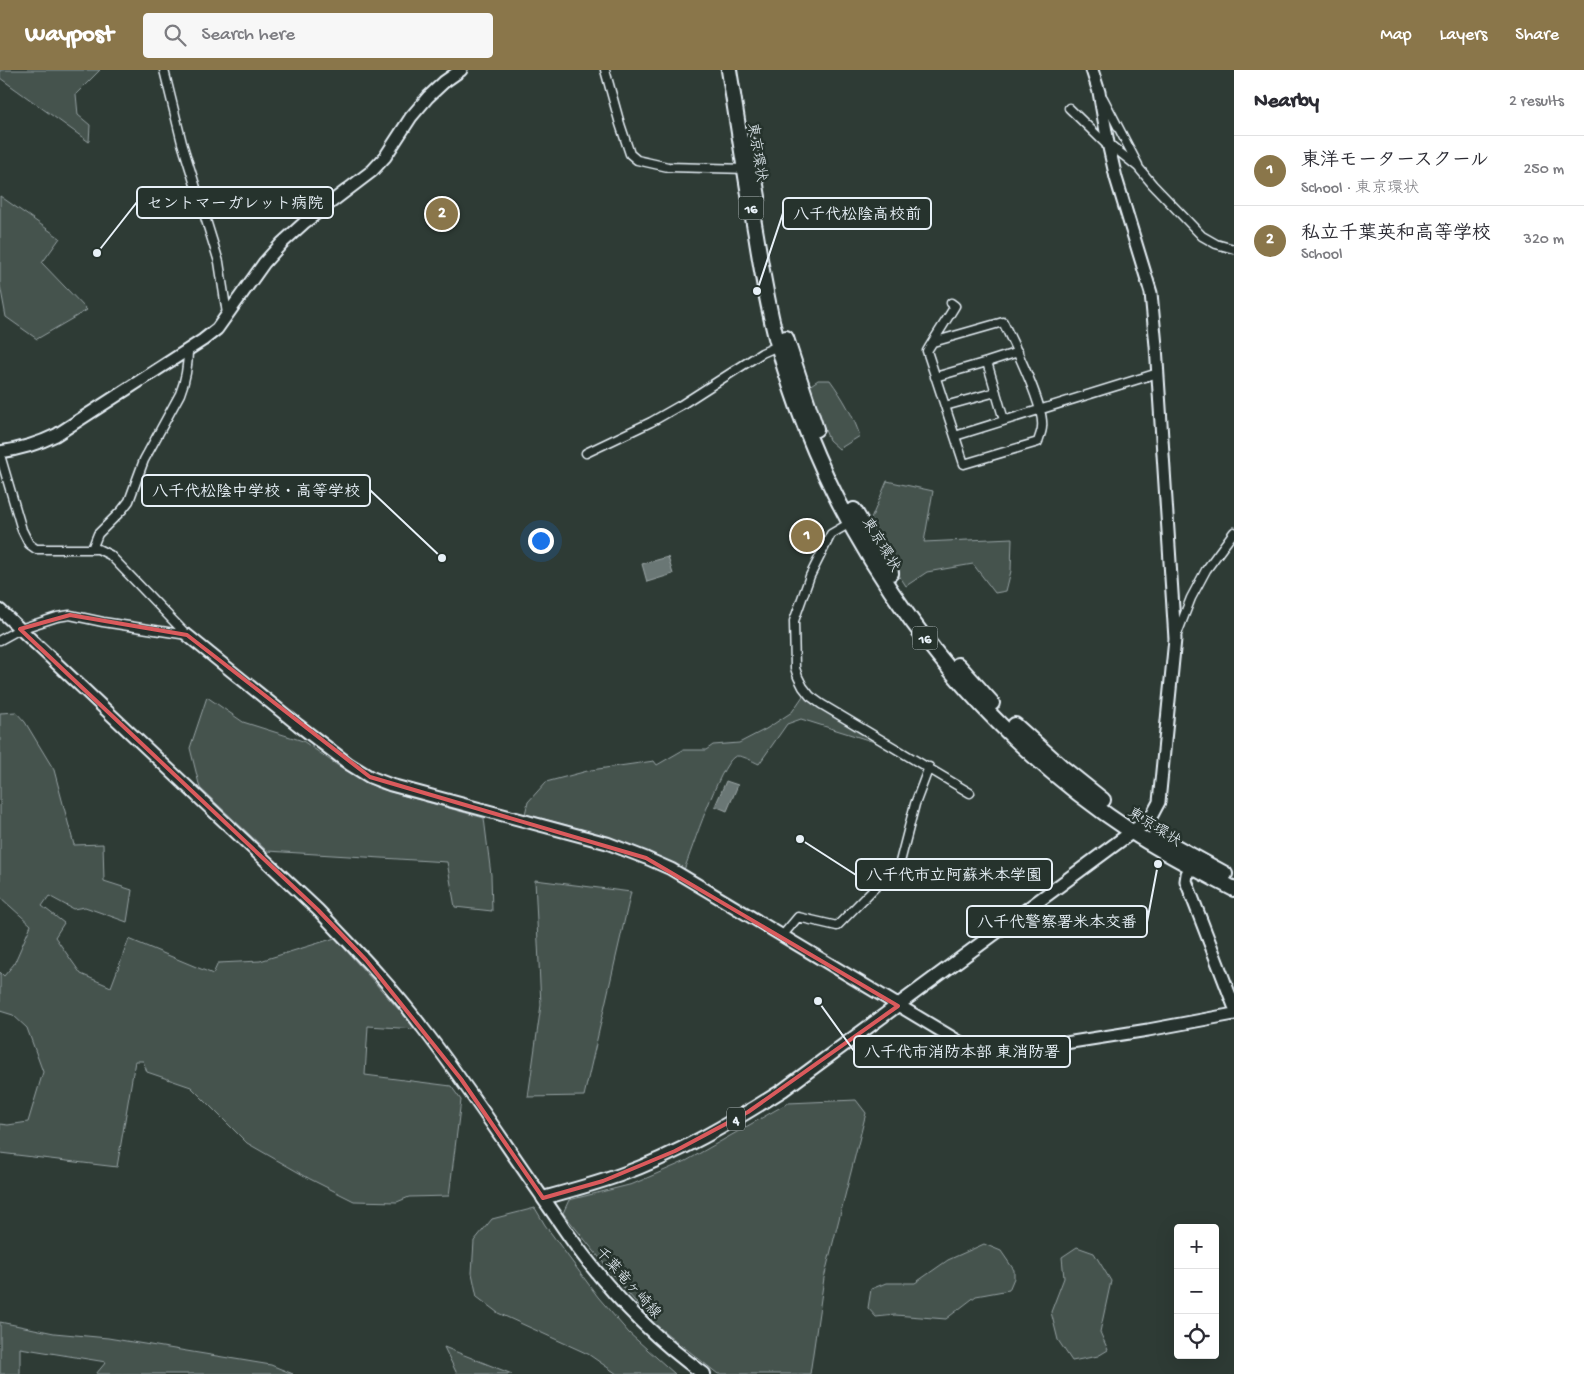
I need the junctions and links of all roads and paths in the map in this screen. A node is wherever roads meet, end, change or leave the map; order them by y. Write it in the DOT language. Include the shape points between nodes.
graph roads {
  1 [pos="164,70"];
  2 [pos="461,70"];
  3 [pos="605,70"];
  4 [pos="729,70"];
  5 [pos="737,70"];
  6 [pos="1092,70"];
  7 [pos="1099,92"];
  8 [pos="1069,108"];
  9 [pos="1108,144"];
  10 [pos="1139,168"];
  11 [pos="749,169"];
  12 [pos="1234,249"];
  13 [pos="951,303"];
  14 [pos="228,316"];
  15 [pos="933,342"];
  16 [pos="783,344"];
  17 [pos="188,350"];
  18 [pos="1018,352"];
  19 [pos="987,362"];
  20 [pos="1158,373"];
  21 [pos="936,377"];
  22 [pos="996,392"];
  23 [pos="945,406"];
  24 [pos="1040,409"];
  25 [pos="1004,420"];
  26 [pos="955,436"];
  27 [pos="0,453"];
  28 [pos="586,453"];
  29 [pos="850,523"];
  30 [pos="1234,532"];
  31 [pos="92,549"];
  32 [pos="0,610"];
  33 [pos="20,629"];
  34 [pos="187,635"];
  35 [pos="1175,639"];
  36 [pos="0,640"];
  37 [pos="929,767"];
  38 [pos="970,793"];
  39 [pos="1136,829"];
  40 [pos="1190,867"];
  41 [pos="1234,879"];
  42 [pos="1234,890"];
  43 [pos="782,936"];
  44 [pos="898,1006"];
  45 [pos="1234,1006"];
  46 [pos="1234,1014"];
  47 [pos="543,1198"];
  48 [pos="704,1374"];
  1 -- 14 [label="street" via="182,143 220,262"];
  2 -- 14 [label="street" via="428,97 372,171 282,243 264,263"];
  3 -- 11 [label="street" via="630,154 637,160 668,167"];
  4 -- 11 [label="highway, 東京環状 / 16"];
  5 -- 11 [label="highway, 東京環状 / 16"];
  6 -- 7 [label="street"];
  7 -- 9 [label="street"];
  7 -- 10 [label="street"];
  8 -- 9 [label="street"];
  9 -- 10 [label="street"];
  9 -- 20 [label="street" via="1151,294"];
  10 -- 12 [label="street" via="1202,236"];
  11 -- 16 [label="highway, 東京環状 / 16"];
  13 -- 15 [label="street" via="955,306"];
  14 -- 17 [label="street" via="218,329"];
  15 -- 18 [label="street" via="1003,322"];
  15 -- 21 [label="street" via="928,351"];
  16 -- 28 [label="street" via="762,352 651,422"];
  16 -- 29 [label="highway, 東京環状 / 16" via="803,419"];
  16 -- 39 [label="highway, 東京環状 / 16" via="832,466 885,565 914,609 958,665 1003,714"];
  17 -- 27 [label="street" via="56,435 27,447"];
  17 -- 31 [label="street" via="180,394 144,460 129,501 98,534"];
  18 -- 19 [label="street"];
  18 -- 24 [label="street"];
  19 -- 21 [label="street"];
  19 -- 22 [label="street"];
  20 -- 24 [label="street"];
  20 -- 35 [label="street"];
  21 -- 23 [label="street"];
  22 -- 23 [label="street"];
  22 -- 25 [label="street"];
  23 -- 26 [label="street"];
  24 -- 25 [label="street"];
  24 -- 26 [label="street" via="1043,426 1038,442 964,464"];
  25 -- 26 [label="street"];
  27 -- 31 [label="street" via="22,530 30,544 36,549"];
  29 -- 37 [label="street" via="831,534 810,576 794,621 798,677 810,696 821,704"];
  29 -- 39 [label="highway, 東京環状 / 16" via="900,604 968,690 1059,778"];
  30 -- 35 [label="street" via="1206,570"];
  31 -- 34 [label="street" via="110,555"];
  32 -- 33 [label="street"];
  33 -- 34 [label="street" via="70,615"];
  33 -- 36 [label="street"];
  33 -- 47 [label="street" via="318,910 366,960 421,1025"];
  34 -- 43 [label="street" via="298,725 370,777 646,858"];
  35 -- 39 [label="street" via="1159,802 1151,817"];
  37 -- 38 [label="street"];
  37 -- 43 [label="street" via="915,804 900,862 837,926 798,917"];
  39 -- 40 [label="highway, 東京環状 / 16"];
  39 -- 41 [label="highway, 東京環状 / 16"];
  39 -- 44 [label="main road, 4"];
  40 -- 42 [label="highway, 東京環状 / 16"];
  40 -- 45 [label="street" via="1186,881"];
  43 -- 44 [label="street"];
  44 -- 46 [label="street" via="983,1056"];
  44 -- 47 [label="main road, 4" via="783,1090 720,1128 622,1174"];
  47 -- 48 [label="main road, 千葉竜ヶ崎線" via="585,1259 627,1307 661,1341"];
}
